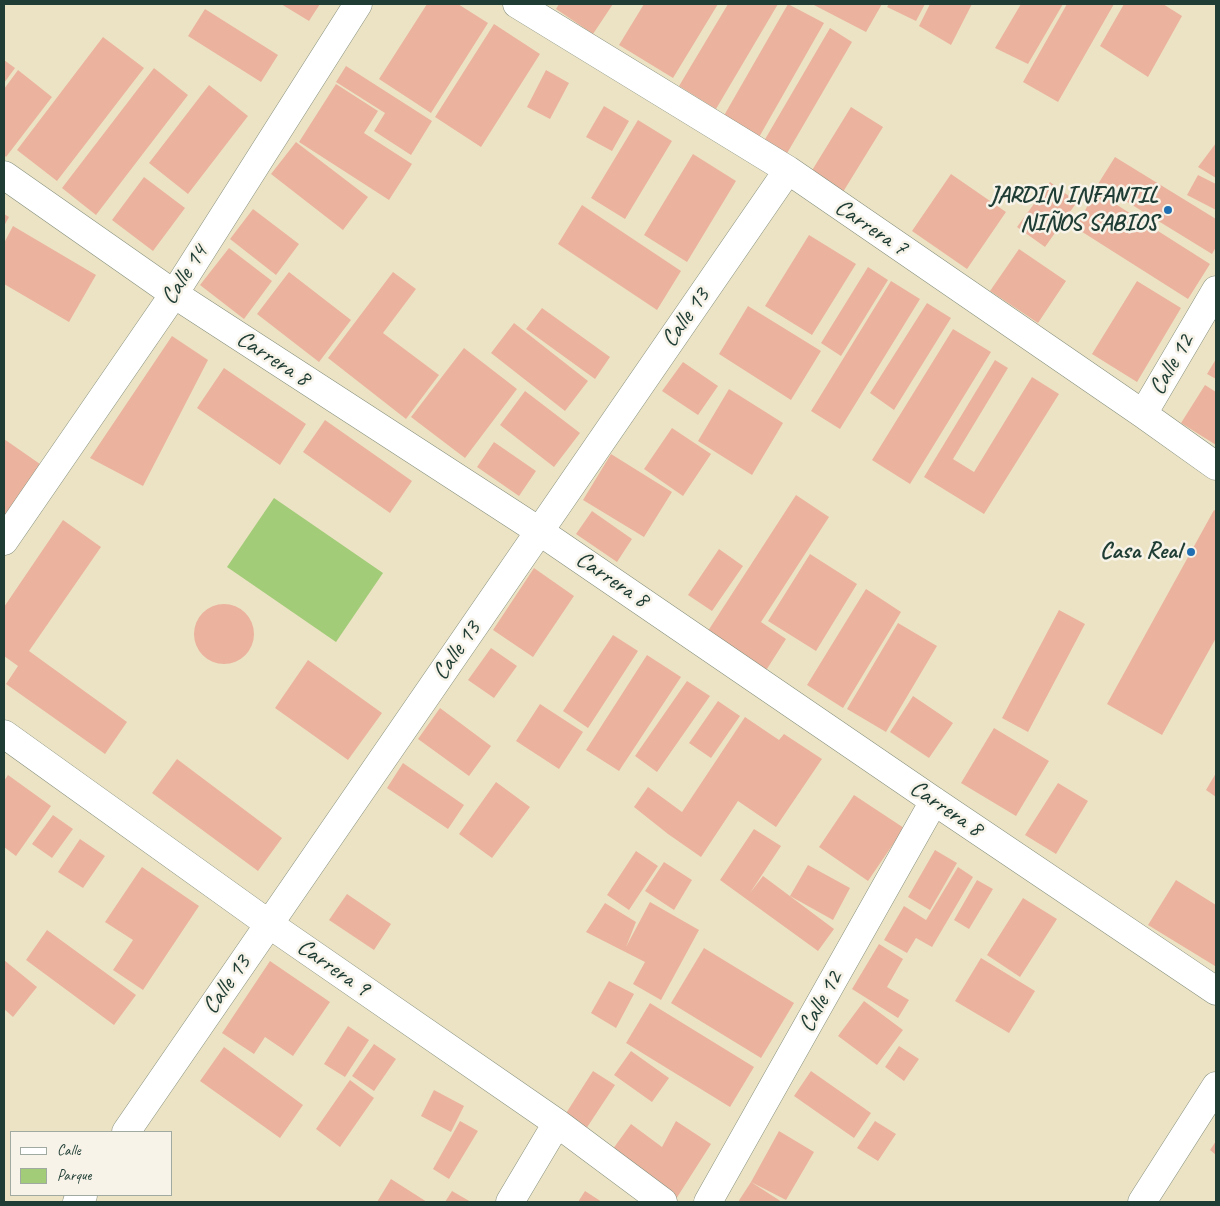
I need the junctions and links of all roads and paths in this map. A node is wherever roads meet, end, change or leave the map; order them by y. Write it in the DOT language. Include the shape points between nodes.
graph roads {
  1 [pos="358,4"];
  2 [pos="516,4"];
  3 [pos="788,170"];
  4 [pos="4,175"];
  5 [pos="1216,290"];
  6 [pos="174,294"];
  7 [pos="1143,414"];
  8 [pos="1216,466"];
  9 [pos="539,531"];
  10 [pos="4,541"];
  11 [pos="4,734"];
  12 [pos="934,801"];
  13 [pos="269,924"];
  14 [pos="1216,991"];
  15 [pos="1216,1086"];
  16 [pos="557,1123"];
  17 [pos="127,1131"];
  18 [pos="510,1202"];
  19 [pos="663,1202"];
  20 [pos="708,1202"];
  21 [pos="1142,1202"];
  1 -- 6 [label="street, Calle 14"];
  2 -- 3 [label="street, Carrera 7"];
  3 -- 7 [label="street, Carrera 7"];
  3 -- 9 [label="street, Calle 13"];
  4 -- 6 [label="street, Carrera 8"];
  5 -- 7 [label="street, Calle 12"];
  6 -- 9 [label="street, Carrera 8"];
  6 -- 10 [label="street, Calle 14"];
  7 -- 8 [label="street, Carrera 7"];
  9 -- 12 [label="street, Carrera 8"];
  9 -- 13 [label="street, Calle 13"];
  11 -- 13 [label="street, Carrera 9"];
  12 -- 14 [label="street, Carrera 8"];
  12 -- 20 [label="street, Calle 12"];
  13 -- 16 [label="street, Carrera 9"];
  13 -- 17 [label="street, Calle 13"];
  15 -- 21 [label="street"];
  16 -- 18 [label="street"];
  16 -- 19 [label="street, Carrera 9"];
}
